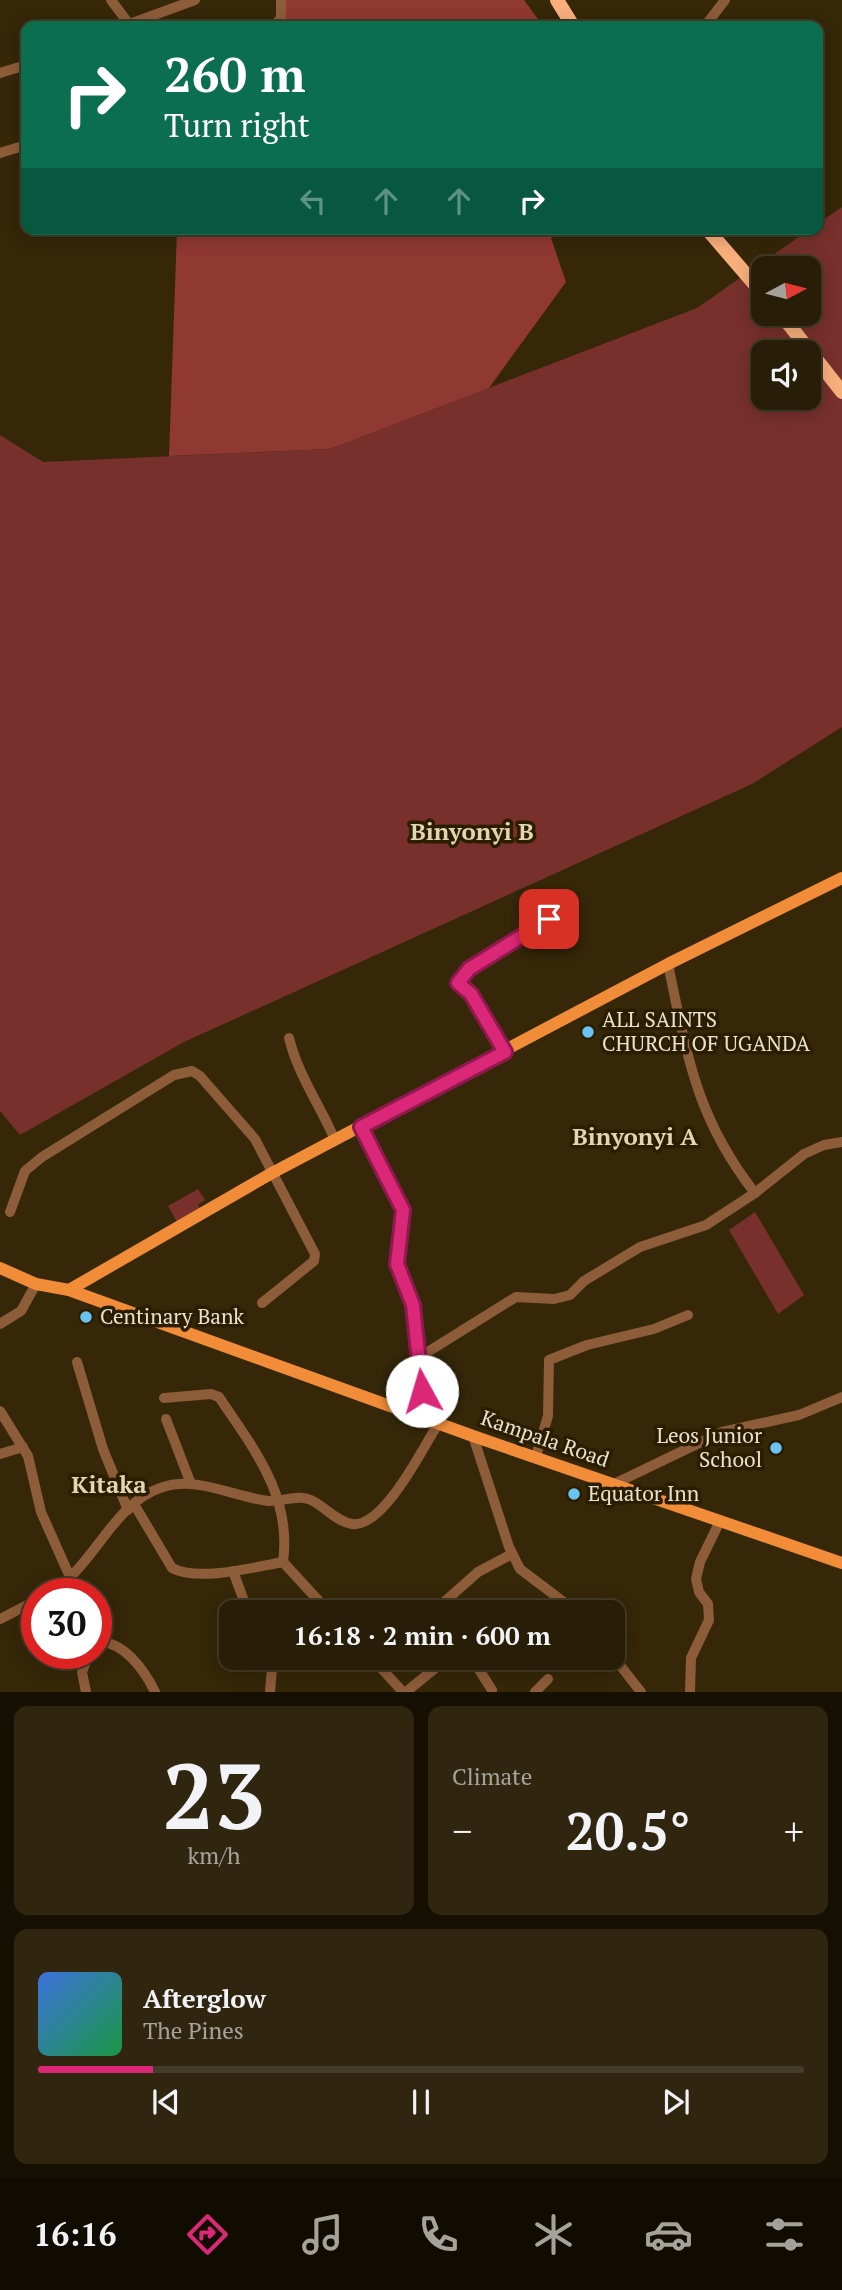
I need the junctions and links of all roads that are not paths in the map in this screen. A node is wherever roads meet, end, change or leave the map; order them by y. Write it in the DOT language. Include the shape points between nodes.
graph roads {
  1 [pos="111,0"];
  2 [pos="195,0"];
  3 [pos="281,0"];
  4 [pos="557,0"];
  5 [pos="725,0"];
  6 [pos="124,21"];
  7 [pos="137,21"];
  8 [pos="278,21"];
  9 [pos="570,21"];
  10 [pos="709,21"];
  11 [pos="21,67"];
  12 [pos="0,73"];
  13 [pos="21,147"];
  14 [pos="0,153"];
  15 [pos="712,235"];
  16 [pos="751,280"];
  17 [pos="790,326"];
  18 [pos="842,392"];
  19 [pos="842,878"];
  20 [pos="549,919"];
  21 [pos="668,964"];
  22 [pos="289,1038"];
  23 [pos="505,1052"];
  24 [pos="361,1127"];
  25 [pos="335,1140"];
  26 [pos="842,1142"];
  27 [pos="272,1173"];
  28 [pos="755,1193"];
  29 [pos="10,1212"];
  30 [pos="0,1268"];
  31 [pos="36,1284"];
  32 [pos="69,1290"];
  33 [pos="262,1303"];
  34 [pos="688,1315"];
  35 [pos="0,1324"];
  36 [pos="418,1358"];
  37 [pos="77,1362"];
  38 [pos="842,1397"];
  39 [pos="164,1398"];
  40 [pos="0,1411"];
  41 [pos="411,1413"];
  42 [pos="166,1419"];
  43 [pos="439,1422"];
  44 [pos="473,1436"];
  45 [pos="23,1447"];
  46 [pos="0,1454"];
  47 [pos="536,1456"];
  48 [pos="615,1483"];
  49 [pos="191,1484"];
  50 [pos="279,1501"];
  51 [pos="131,1507"];
  52 [pos="720,1521"];
  53 [pos="512,1554"];
  54 [pos="283,1562"];
  55 [pos="842,1563"];
  56 [pos="233,1571"];
  57 [pos="70,1577"];
  58 [pos="244,1600"];
  59 [pos="318,1600"];
  60 [pos="446,1600"];
  61 [pos="561,1600"];
  62 [pos="21,1608"];
  63 [pos="0,1619"];
  64 [pos="112,1645"];
  65 [pos="83,1669"];
  66 [pos="272,1670"];
  67 [pos="386,1670"];
  68 [pos="433,1670"];
  69 [pos="479,1670"];
  70 [pos="624,1670"];
  71 [pos="548,1679"];
  72 [pos="492,1690"];
  73 [pos="86,1692"];
  74 [pos="155,1692"];
  75 [pos="270,1692"];
  76 [pos="405,1692"];
  77 [pos="536,1692"];
  78 [pos="641,1692"];
  79 [pos="690,1692"];
  1 -- 6 [label="street"];
  2 -- 7 [label="street"];
  3 -- 8 [label="street"];
  4 -- 9 [label="highway"];
  5 -- 10 [label="street"];
  11 -- 12 [label="street"];
  13 -- 14 [label="street"];
  15 -- 16 [label="highway"];
  17 -- 18 [label="highway"];
  19 -- 21 [label="main road"];
  20 -- 23 [label="street" via="469,969 458,983 471,994"];
  21 -- 23 [label="main road"];
  21 -- 28 [label="street" via="695,1087 725,1153"];
  22 -- 25 [label="street" via="304,1082"];
  23 -- 24 [label="main road"];
  24 -- 25 [label="main road"];
  24 -- 36 [label="street" via="403,1210 397,1264 413,1305"];
  25 -- 27 [label="main road"];
  26 -- 28 [label="street" via="804,1154"];
  27 -- 29 [label="street" via="250,1131 200,1076 183,1072 42,1157 21,1177"];
  27 -- 32 [label="main road"];
  27 -- 33 [label="street" via="316,1254"];
  28 -- 36 [label="street" via="706,1225 640,1247 584,1281 570,1295 516,1297"];
  30 -- 31 [label="main road, Kampala Road"];
  31 -- 32 [label="main road, Kampala Road"];
  31 -- 35 [label="street" via="22,1311"];
  32 -- 41 [label="main road, Kampala Road"];
  34 -- 47 [label="street" via="549,1360 548,1416"];
  36 -- 41 [label="street" via="422,1391"];
  37 -- 51 [label="street" via="98,1435"];
  38 -- 48 [label="street" via="799,1415 722,1432"];
  39 -- 50 [label="street" via="219,1397 266,1469"];
  40 -- 45 [label="street"];
  41 -- 43 [label="main road, Kampala Road"];
  42 -- 49 [label="street"];
  43 -- 44 [label="main road, Kampala Road"];
  43 -- 50 [label="street" via="391,1500 365,1522 349,1524 310,1499"];
  44 -- 47 [label="main road, Kampala Road"];
  44 -- 53 [label="street"];
  45 -- 46 [label="street"];
  45 -- 57 [label="street" via="41,1512"];
  47 -- 48 [label="main road, Kampala Road"];
  48 -- 52 [label="main road, Kampala Road"];
  49 -- 50 [label="street"];
  49 -- 51 [label="street" via="157,1489"];
  50 -- 54 [label="street" via="286,1534"];
  51 -- 56 [label="street" via="172,1568 180,1572"];
  51 -- 57 [label="street"];
  52 -- 55 [label="main road, Kampala Road"];
  52 -- 79 [label="street" via="696,1579 708,1604 709,1620 691,1658"];
  53 -- 60 [label="street" via="478,1572"];
  53 -- 61 [label="street" via="520,1570"];
  54 -- 56 [label="street"];
  54 -- 59 [label="street"];
  56 -- 58 [label="street"];
  62 -- 63 [label="street"];
  64 -- 74 [label="street" via="128,1654"];
  65 -- 73 [label="street"];
  66 -- 75 [label="street"];
  67 -- 76 [label="street"];
  68 -- 76 [label="street"];
  69 -- 72 [label="street"];
  70 -- 78 [label="street"];
  71 -- 77 [label="street"];
}
